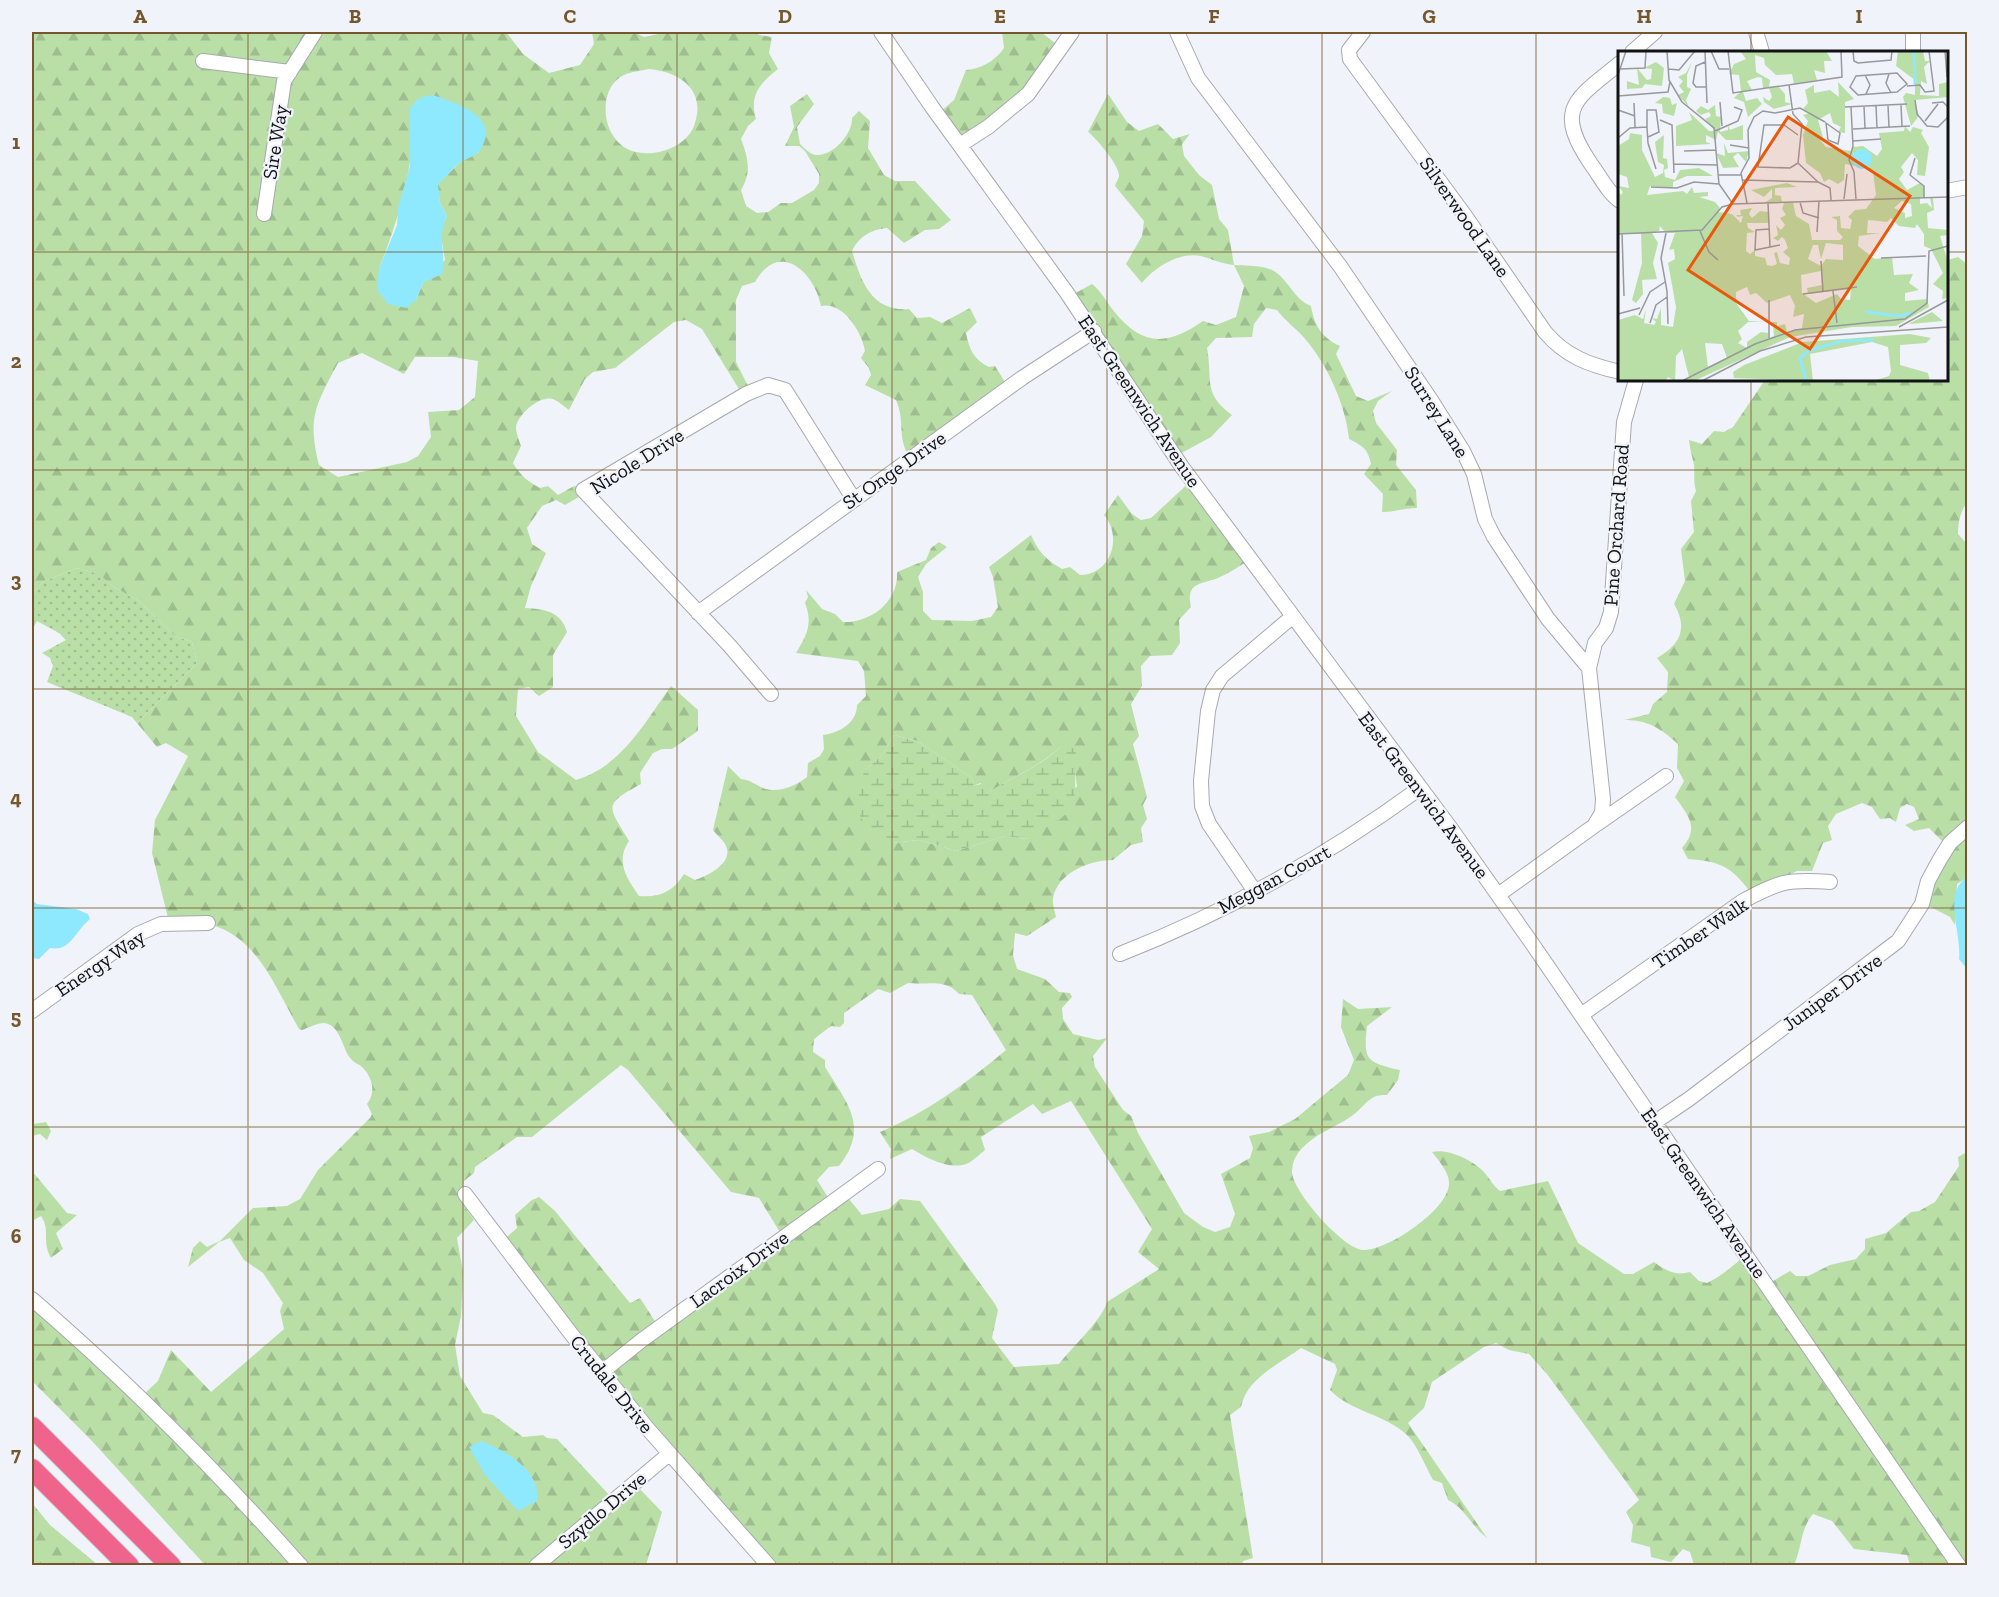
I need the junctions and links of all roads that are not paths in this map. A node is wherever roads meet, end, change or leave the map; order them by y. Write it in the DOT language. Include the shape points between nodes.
graph roads {
  1 [pos="315,32"];
  2 [pos="881,32"];
  3 [pos="1072,32"];
  4 [pos="1177,32"];
  5 [pos="1363,32"];
  6 [pos="1655,32"];
  7 [pos="1756,32"];
  8 [pos="1913,32"];
  9 [pos="1633,51"];
  10 [pos="1762,51"];
  11 [pos="1913,51"];
  12 [pos="203,61"];
  13 [pos="1618,65"];
  14 [pos="290,72"];
  15 [pos="960,145"];
  16 [pos="1968,187"];
  17 [pos="1948,191"];
  18 [pos="1618,198"];
  19 [pos="264,214"];
  20 [pos="1094,332"];
  21 [pos="1618,372"];
  22 [pos="1636,381"];
  23 [pos="854,498"];
  24 [pos="698,613"];
  25 [pos="1292,617"];
  26 [pos="1589,668"];
  27 [pos="771,694"];
  28 [pos="1666,776"];
  29 [pos="1420,788"];
  30 [pos="1594,826"];
  31 [pos="1968,827"];
  32 [pos="1830,882"];
  33 [pos="1254,890"];
  34 [pos="1498,895"];
  35 [pos="208,923"];
  36 [pos="1120,954"];
  37 [pos="32,1011"];
  38 [pos="1581,1015"];
  39 [pos="1654,1122"];
  40 [pos="878,1169"];
  41 [pos="465,1194"];
  42 [pos="32,1299"];
  43 [pos="602,1372"];
  44 [pos="32,1427"];
  45 [pos="669,1454"];
  46 [pos="32,1469"];
  47 [pos="129,1566"];
  48 [pos="171,1566"];
  49 [pos="301,1566"];
  50 [pos="536,1566"];
  51 [pos="769,1566"];
  52 [pos="1959,1566"];
  1 -- 14 [label="street, Sire Way"];
  2 -- 15 [label="street, East Greenwich Avenue"];
  3 -- 15 [label="street" via="1028,94"];
  4 -- 26 [label="street, Surrey Lane" via="1198,78 1340,266 1431,400 1474,474 1485,519 1494,537 1548,619"];
  5 -- 21 [label="street, Silverwood Lane" via="1349,51 1350,59 1545,332 1571,356"];
  6 -- 9 [label="street"];
  7 -- 10 [label="street"];
  8 -- 11 [label="street"];
  12 -- 14 [label="street"];
  13 -- 18 [label="street" via="1583,92 1571,119 1577,142"];
  14 -- 19 [label="street, Sire Way" via="284,81"];
  15 -- 20 [label="street, East Greenwich Avenue"];
  16 -- 17 [label="street"];
  20 -- 23 [label="street, St Onge Drive" via="1022,378"];
  20 -- 25 [label="street, East Greenwich Avenue" via="1182,467"];
  22 -- 26 [label="street, Pine Orchard Road" via="1624,422 1611,612 1595,643"];
  23 -- 24 [label="street, St Onge Drive"];
  23 -- 24 [label="street, Nicole Drive" via="785,390 768,385 746,394 583,490"];
  24 -- 27 [label="street, Nicole Drive"];
  25 -- 29 [label="street, East Greenwich Avenue"];
  25 -- 33 [label="street" via="1222,676 1213,690 1208,711 1202,806 1209,824"];
  26 -- 30 [label="street" via="1603,799 1602,813"];
  28 -- 30 [label="street"];
  29 -- 33 [label="street, Meggan Court" via="1323,855"];
  29 -- 34 [label="street, East Greenwich Avenue"];
  30 -- 34 [label="street"];
  31 -- 39 [label="street, Juniper Drive" via="1950,843 1940,859 1928,880 1922,904 1898,942"];
  32 -- 38 [label="street, Timber Walk" via="1793,880 1743,901"];
  33 -- 36 [label="street, Meggan Court" via="1174,932"];
  34 -- 38 [label="street, East Greenwich Avenue"];
  35 -- 37 [label="street, Energy Way" via="161,924 138,934"];
  38 -- 39 [label="street, East Greenwich Avenue"];
  39 -- 52 [label="street, East Greenwich Avenue"];
  40 -- 43 [label="street, Lacroix Drive"];
  41 -- 43 [label="street, Crudale Drive"];
  42 -- 49 [label="street" via="152,1408"];
  43 -- 45 [label="street, Crudale Drive"];
  44 -- 48 [label="highway"];
  45 -- 50 [label="street, Szydlo Drive"];
  45 -- 51 [label="street, Crudale Drive"];
  46 -- 47 [label="highway"];
}
